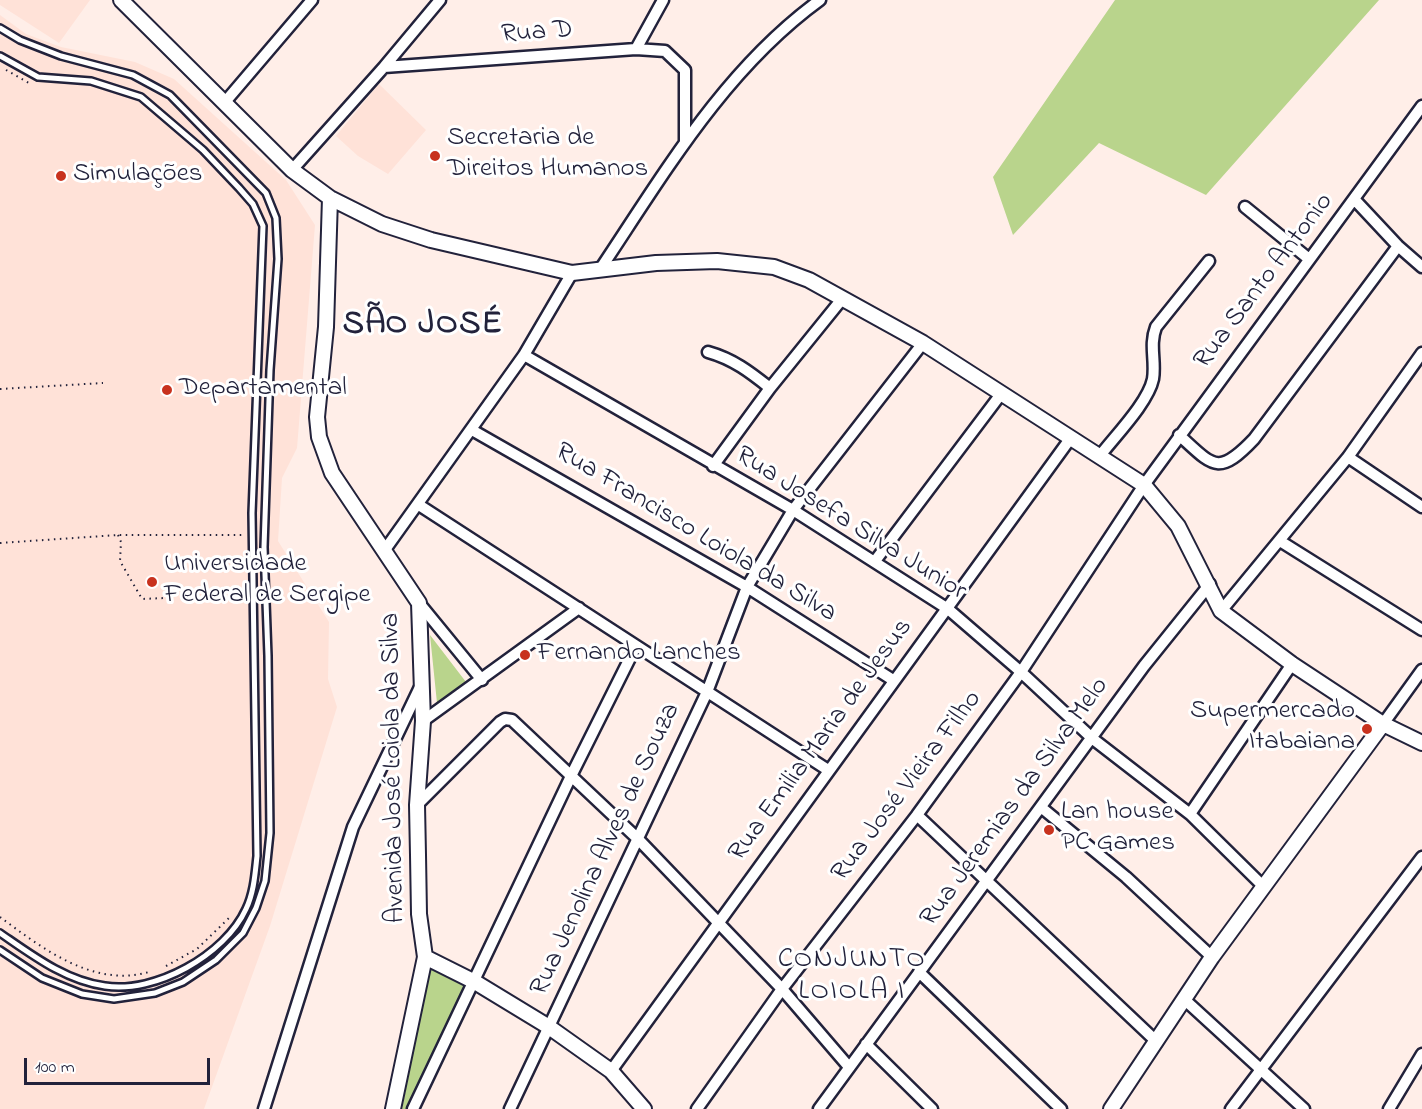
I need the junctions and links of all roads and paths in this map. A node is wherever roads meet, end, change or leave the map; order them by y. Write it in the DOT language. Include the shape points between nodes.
graph roads {
  1 [pos="121,0"];
  2 [pos="312,0"];
  3 [pos="440,0"];
  4 [pos="663,0"];
  5 [pos="820,0"];
  6 [pos="0,28"];
  7 [pos="636,49"];
  8 [pos="0,56"];
  9 [pos="0,66"];
  10 [pos="384,67"];
  11 [pos="35,85"];
  12 [pos="225,102"];
  13 [pos="1422,106"];
  14 [pos="685,143"];
  15 [pos="292,170"];
  16 [pos="330,198"];
  17 [pos="1354,199"];
  18 [pos="1245,207"];
  19 [pos="1398,246"];
  20 [pos="1309,259"];
  21 [pos="1209,261"];
  22 [pos="1422,267"];
  23 [pos="601,268"];
  24 [pos="572,273"];
  25 [pos="842,299"];
  26 [pos="923,343"];
  27 [pos="708,352"];
  28 [pos="524,355"];
  29 [pos="1420,357"];
  30 [pos="103,383"];
  31 [pos="770,388"];
  32 [pos="0,389"];
  33 [pos="1001,394"];
  34 [pos="472,430"];
  35 [pos="1179,435"];
  36 [pos="1070,439"];
  37 [pos="1099,457"];
  38 [pos="1348,457"];
  39 [pos="713,466"];
  40 [pos="1144,485"];
  41 [pos="419,505"];
  42 [pos="1422,507"];
  43 [pos="793,510"];
  44 [pos="117,535"];
  45 [pos="245,535"];
  46 [pos="1280,541"];
  47 [pos="0,543"];
  48 [pos="384,551"];
  49 [pos="875,561"];
  50 [pos="1210,584"];
  51 [pos="747,587"];
  52 [pos="165,598"];
  53 [pos="419,603"];
  54 [pos="579,608"];
  55 [pos="948,609"];
  56 [pos="1221,611"];
  57 [pos="1422,630"];
  58 [pos="636,646"];
  59 [pos="1292,664"];
  60 [pos="1422,670"];
  61 [pos="1021,672"];
  62 [pos="482,680"];
  63 [pos="893,680"];
  64 [pos="422,682"];
  65 [pos="707,692"];
  66 [pos="423,722"];
  67 [pos="1383,724"];
  68 [pos="1093,739"];
  69 [pos="1422,743"];
  70 [pos="828,770"];
  71 [pos="572,774"];
  72 [pos="417,805"];
  73 [pos="1042,808"];
  74 [pos="1190,814"];
  75 [pos="917,815"];
  76 [pos="638,839"];
  77 [pos="1422,857"];
  78 [pos="989,881"];
  79 [pos="1263,886"];
  80 [pos="233,913"];
  81 [pos="0,917"];
  82 [pos="717,922"];
  83 [pos="0,933"];
  84 [pos="0,950"];
  85 [pos="425,957"];
  86 [pos="1212,957"];
  87 [pos="161,969"];
  88 [pos="152,971"];
  89 [pos="919,972"];
  90 [pos="475,982"];
  91 [pos="782,989"];
  92 [pos="1185,1000"];
  93 [pos="549,1027"];
  94 [pos="1157,1042"];
  95 [pos="866,1044"];
  96 [pos="1422,1054"];
  97 [pos="849,1066"];
  98 [pos="1262,1069"];
  99 [pos="611,1071"];
  100 [pos="264,1109"];
  101 [pos="393,1109"];
  102 [pos="413,1109"];
  103 [pos="510,1109"];
  104 [pos="644,1109"];
  105 [pos="697,1109"];
  106 [pos="819,1109"];
  107 [pos="932,1109"];
  108 [pos="1061,1109"];
  109 [pos="1111,1109"];
  110 [pos="1231,1109"];
  111 [pos="1304,1109"];
  112 [pos="1389,1109"];
  1 -- 12 [label="street"];
  2 -- 12 [label="street"];
  3 -- 10 [label="street"];
  4 -- 7 [label="street"];
  5 -- 14 [label="street" via="741,69"];
  6 -- 84 [label="lane" via="61,56 133,75 170,95 266,194 276,218 278,260 264,547 270,833 265,881 256,908 243,933 216,960 183,982 155,993 114,999 82,994 42,978"];
  7 -- 10 [label="street, Rua D"];
  7 -- 14 [label="street, Rua D" via="664,51 685,70"];
  8 -- 83 [label="lane" via="38,77 91,81 141,97 203,150 239,188 253,204 263,226 252,513 257,856 254,886 246,910 220,943 195,963 172,976 127,987 105,987 74,978"];
  9 -- 11 [label="path" via="21,81"];
  10 -- 15 [label="street"];
  12 -- 15 [label="street"];
  13 -- 17 [label="street, Rua Santo Antonio"];
  14 -- 23 [label="street"];
  15 -- 16 [label="street"];
  16 -- 24 [label="street" via="382,224 431,240"];
  16 -- 48 [label="street, Avenida José Loiola da Silva" via="319,437 332,473"];
  17 -- 19 [label="street"];
  17 -- 20 [label="street, Rua Santo Antonio"];
  18 -- 20 [label="street"];
  19 -- 22 [label="street"];
  19 -- 35 [label="street" via="1254,439 1234,458 1215,464"];
  20 -- 35 [label="street, Rua Santo Antonio"];
  21 -- 37 [label="street" via="1156,327 1149,392"];
  23 -- 24 [label="street"];
  23 -- 25 [label="street" via="717,261 751,264 774,267 809,280"];
  24 -- 28 [label="street"];
  25 -- 26 [label="street"];
  25 -- 31 [label="street"];
  26 -- 33 [label="street"];
  26 -- 43 [label="street, Rua Jenolina Alves de Souza"];
  27 -- 31 [label="street" via="725,357"];
  28 -- 34 [label="street"];
  28 -- 39 [label="street, Rua Josefa Silva Junior"];
  29 -- 38 [label="street"];
  30 -- 32 [label="path"];
  31 -- 39 [label="street"];
  33 -- 36 [label="street"];
  33 -- 49 [label="street"];
  34 -- 41 [label="street"];
  34 -- 51 [label="street, Rua Francisco Loiola da Silva"];
  35 -- 40 [label="street, Rua Santo Antonio"];
  36 -- 37 [label="street"];
  36 -- 55 [label="street, Rua Emilia Maria de Jesus"];
  37 -- 40 [label="street"];
  38 -- 42 [label="street"];
  38 -- 46 [label="street"];
  39 -- 43 [label="street, Rua Josefa Silva Junior"];
  40 -- 50 [label="street" via="1178,526"];
  40 -- 61 [label="street, Rua José Vieira Filho"];
  41 -- 48 [label="street"];
  41 -- 54 [label="street"];
  43 -- 49 [label="street, Rua Josefa Silva Junior"];
  43 -- 51 [label="street, Rua Jenolina Alves de Souza"];
  44 -- 45 [label="path"];
  44 -- 47 [label="path"];
  44 -- 52 [label="path" via="121,542 120,561 142,599"];
  46 -- 56 [label="street"];
  46 -- 57 [label="street"];
  48 -- 53 [label="street, Avenida José Loiola da Silva"];
  49 -- 55 [label="street, Rua Josefa Silva Junior"];
  50 -- 56 [label="street"];
  50 -- 68 [label="street, Rua Jeremias da Silva Melo" via="1144,666"];
  51 -- 63 [label="street, Rua Francisco Loiola da Silva"];
  51 -- 65 [label="street, Rua Jenolina Alves de Souza"];
  53 -- 62 [label="street"];
  53 -- 64 [label="street, Avenida José Loiola da Silva"];
  54 -- 58 [label="street"];
  54 -- 62 [label="street"];
  55 -- 61 [label="street, Rua Josefa Silva Junior"];
  55 -- 63 [label="street, Rua Emilia Maria de Jesus"];
  56 -- 59 [label="street"];
  58 -- 65 [label="street"];
  58 -- 71 [label="street"];
  59 -- 67 [label="street"];
  59 -- 74 [label="street"];
  60 -- 67 [label="street"];
  61 -- 68 [label="street, Rua Josefa Silva Junior"];
  61 -- 75 [label="street, Rua José Vieira Filho"];
  62 -- 66 [label="street"];
  63 -- 70 [label="street, Rua Emilia Maria de Jesus"];
  64 -- 66 [label="street, Avenida José Loiola da Silva"];
  64 -- 100 [label="street" via="352,827"];
  65 -- 70 [label="street"];
  65 -- 76 [label="street, Rua Jenolina Alves de Souza"];
  66 -- 72 [label="street, Avenida José Loiola da Silva"];
  67 -- 69 [label="street"];
  67 -- 79 [label="street"];
  68 -- 73 [label="street, Rua Jeremias da Silva Melo"];
  68 -- 74 [label="street, Rua Josefa Silva Junior"];
  70 -- 82 [label="street, Rua Emilia Maria de Jesus"];
  71 -- 72 [label="street" via="518,724 505,719"];
  71 -- 76 [label="street"];
  71 -- 90 [label="street"];
  72 -- 85 [label="street, Avenida José Loiola da Silva" via="419,914"];
  73 -- 78 [label="street, Rua Jeremias da Silva Melo"];
  73 -- 86 [label="street" via="1126,877"];
  74 -- 79 [label="street, Rua Josefa Silva Junior"];
  75 -- 78 [label="street"];
  75 -- 91 [label="street, Rua José Vieira Filho"];
  76 -- 82 [label="street"];
  76 -- 93 [label="street, Rua Jenolina Alves de Souza"];
  77 -- 98 [label="street"];
  78 -- 89 [label="street, Rua Jeremias da Silva Melo"];
  78 -- 94 [label="street"];
  79 -- 86 [label="street"];
  80 -- 87 [label="path" via="197,949"];
  81 -- 88 [label="path" via="69,963 102,973"];
  82 -- 91 [label="street"];
  82 -- 99 [label="street, Rua Emilia Maria de Jesus"];
  85 -- 90 [label="street"];
  85 -- 101 [label="street, Avenida José Loiola da Silva"];
  86 -- 92 [label="street"];
  89 -- 95 [label="street, Rua Jeremias da Silva Melo"];
  89 -- 108 [label="street"];
  90 -- 93 [label="street"];
  90 -- 102 [label="street"];
  91 -- 97 [label="street"];
  91 -- 105 [label="street, Rua José Vieira Filho"];
  92 -- 94 [label="street"];
  92 -- 98 [label="street"];
  93 -- 99 [label="street"];
  93 -- 103 [label="street, Rua Jenolina Alves de Souza"];
  94 -- 109 [label="street"];
  95 -- 97 [label="street, Rua Jeremias da Silva Melo"];
  95 -- 107 [label="street"];
  96 -- 112 [label="street"];
  97 -- 106 [label="street, Rua Jeremias da Silva Melo"];
  98 -- 110 [label="street"];
  98 -- 111 [label="street"];
  99 -- 104 [label="street"];
}
